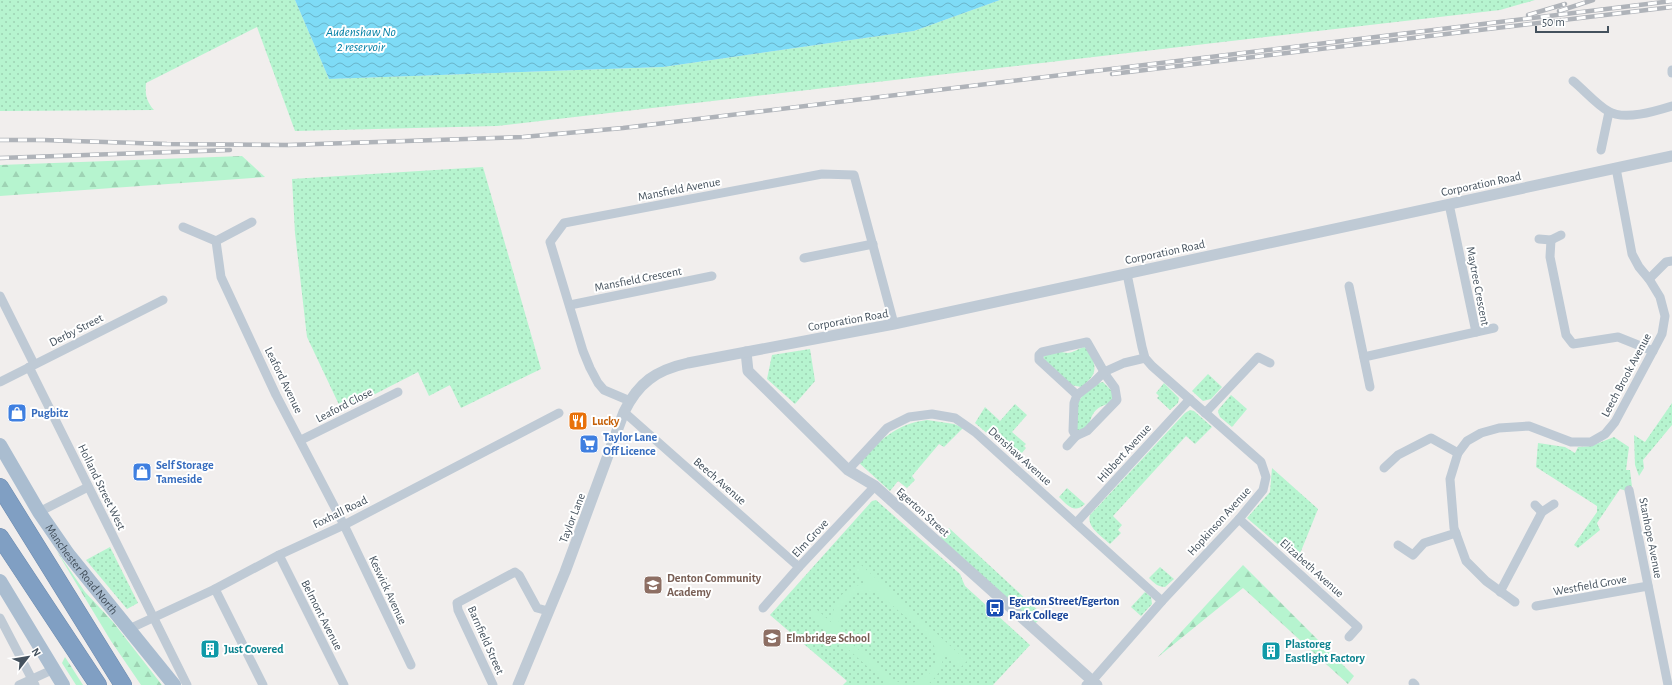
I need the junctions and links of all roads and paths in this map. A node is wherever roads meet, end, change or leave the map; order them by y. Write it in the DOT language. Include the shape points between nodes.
graph roads {
  1 [pos="1573,81"];
  2 [pos="1672,106"];
  3 [pos="1609,112"];
  4 [pos="1602,150"];
  5 [pos="1672,156"];
  6 [pos="1616,168"];
  7 [pos="1449,204"];
  8 [pos="252,222"];
  9 [pos="183,227"];
  10 [pos="1561,235"];
  11 [pos="1539,239"];
  12 [pos="1551,240"];
  13 [pos="216,241"];
  14 [pos="873,244"];
  15 [pos="804,258"];
  16 [pos="1672,261"];
  17 [pos="1127,274"];
  18 [pos="712,276"];
  19 [pos="1649,279"];
  20 [pos="1349,286"];
  21 [pos="0,296"];
  22 [pos="163,300"];
  23 [pos="570,305"];
  24 [pos="894,324"];
  25 [pos="1494,328"];
  26 [pos="1476,332"];
  27 [pos="746,352"];
  28 [pos="1654,352"];
  29 [pos="1364,357"];
  30 [pos="1145,358"];
  31 [pos="1270,363"];
  32 [pos="31,365"];
  33 [pos="662,371"];
  34 [pos="1104,372"];
  35 [pos="0,382"];
  36 [pos="1370,388"];
  37 [pos="398,392"];
  38 [pos="1077,395"];
  39 [pos="1190,399"];
  40 [pos="630,401"];
  41 [pos="559,412"];
  42 [pos="624,412"];
  43 [pos="1205,413"];
  44 [pos="1076,436"];
  45 [pos="301,440"];
  46 [pos="0,445"];
  47 [pos="1067,446"];
  48 [pos="1458,453"];
  49 [pos="1384,468"];
  50 [pos="848,470"];
  51 [pos="88,486"];
  52 [pos="875,486"];
  53 [pos="0,487"];
  54 [pos="1629,490"];
  55 [pos="1535,504"];
  56 [pos="1554,504"];
  57 [pos="39,512"];
  58 [pos="1542,512"];
  59 [pos="1239,519"];
  60 [pos="1076,523"];
  61 [pos="344,524"];
  62 [pos="1456,533"];
  63 [pos="0,537"];
  64 [pos="1398,545"];
  65 [pos="279,555"];
  66 [pos="799,567"];
  67 [pos="0,581"];
  68 [pos="1648,586"];
  69 [pos="214,589"];
  70 [pos="1500,592"];
  71 [pos="1162,601"];
  72 [pos="1515,602"];
  73 [pos="1536,606"];
  74 [pos="763,608"];
  75 [pos="548,611"];
  76 [pos="0,618"];
  77 [pos="153,618"];
  78 [pos="129,629"];
  79 [pos="1349,637"];
  80 [pos="411,665"];
  81 [pos="54,669"];
  82 [pos="34,682"];
  83 [pos="1092,684"];
  84 [pos="19,685"];
  85 [pos="63,685"];
  86 [pos="98,685"];
  87 [pos="123,685"];
  88 [pos="174,685"];
  89 [pos="187,685"];
  90 [pos="263,685"];
  91 [pos="344,685"];
  92 [pos="493,685"];
  93 [pos="518,685"];
  94 [pos="1668,685"];
  1 -- 3 [label="street"];
  2 -- 3 [label="street" via="1630,116"];
  3 -- 4 [label="street"];
  5 -- 6 [label="street, Corporation Road"];
  6 -- 7 [label="street, Corporation Road"];
  6 -- 19 [label="street, Leech Brook Avenue" via="1632,254 1638,267"];
  7 -- 17 [label="street, Corporation Road"];
  7 -- 26 [label="street, Maytree Crescent"];
  8 -- 13 [label="street"];
  9 -- 13 [label="street"];
  10 -- 12 [label="street"];
  11 -- 12 [label="street"];
  12 -- 28 [label="street" via="1550,257 1566,335 1573,344 1618,337"];
  13 -- 45 [label="street, Leaford Avenue" via="221,277 276,395"];
  14 -- 15 [label="street"];
  14 -- 23 [label="street, Mansfield Avenue" via="854,175 822,174 564,223 550,242"];
  14 -- 24 [label="street, Mansfield Avenue"];
  16 -- 19 [label="street" via="1666,262"];
  17 -- 24 [label="street, Corporation Road"];
  17 -- 30 [label="street"];
  18 -- 23 [label="street, Mansfield Crescent"];
  19 -- 28 [label="street, Leech Brook Avenue" via="1660,297 1665,316 1662,334"];
  20 -- 29 [label="street"];
  21 -- 32 [label="street, Holland Street West"];
  22 -- 32 [label="street, Derby Street"];
  23 -- 40 [label="street, Mansfield Avenue" via="584,351 598,383 604,390"];
  24 -- 27 [label="street, Corporation Road"];
  25 -- 26 [label="street"];
  26 -- 29 [label="street, Maytree Crescent"];
  27 -- 33 [label="street, Corporation Road"];
  27 -- 50 [label="street, Egerton Street" via="748,371"];
  28 -- 48 [label="street, Leech Brook Avenue" via="1615,422 1605,434 1591,442 1571,442 1529,426 1499,428 1467,441"];
  29 -- 36 [label="street"];
  30 -- 34 [label="street" via="1124,362"];
  30 -- 39 [label="street, Hopkinson Avenue"];
  31 -- 43 [label="street" via="1258,357"];
  32 -- 35 [label="street, Derby Street"];
  32 -- 51 [label="street, Holland Street West"];
  33 -- 40 [label="street, Taylor Lane" via="646,382"];
  34 -- 38 [label="street"];
  34 -- 38 [label="street" via="1087,342 1042,352 1039,360"];
  34 -- 44 [label="street" via="1118,394 1117,400 1087,431"];
  37 -- 45 [label="street, Leaford Close"];
  38 -- 44 [label="street" via="1072,431"];
  39 -- 43 [label="street, Hopkinson Avenue"];
  39 -- 60 [label="street, Hibbert Avenue"];
  40 -- 42 [label="street, Taylor Lane"];
  41 -- 61 [label="street, Foxhall Road"];
  42 -- 66 [label="street, Beech Avenue"];
  42 -- 75 [label="street, Taylor Lane"];
  43 -- 59 [label="street, Hopkinson Avenue" via="1261,462 1266,476 1264,490"];
  44 -- 47 [label="street"];
  45 -- 61 [label="street, Leaford Avenue"];
  46 -- 57 [label="main road, Manchester Road North"];
  48 -- 49 [label="street" via="1432,438 1398,455"];
  48 -- 62 [label="street, Leech Brook Avenue" via="1450,479"];
  50 -- 52 [label="street, Egerton Street"];
  50 -- 60 [label="street, Denshaw Avenue" via="887,428 909,417 932,414 955,418 975,432"];
  51 -- 57 [label="street"];
  51 -- 77 [label="street, Holland Street West"];
  52 -- 66 [label="street, Elm Grove"];
  52 -- 83 [label="street, Egerton Street"];
  53 -- 87 [label="highway"];
  54 -- 68 [label="street, Stanhope Avenue"];
  55 -- 58 [label="street"];
  56 -- 58 [label="street"];
  57 -- 78 [label="main road, Manchester Road North" via="78,566"];
  58 -- 70 [label="street"];
  59 -- 71 [label="street, Hopkinson Avenue"];
  59 -- 79 [label="street, Elizabeth Avenue" via="1358,627"];
  60 -- 71 [label="street, Denshaw Avenue"];
  61 -- 65 [label="street, Foxhall Road"];
  61 -- 80 [label="street, Keswick Avenue"];
  62 -- 64 [label="street" via="1424,543 1412,555"];
  62 -- 70 [label="street, Leech Brook Avenue" via="1466,561"];
  63 -- 86 [label="highway"];
  65 -- 69 [label="street, Foxhall Road"];
  65 -- 91 [label="street, Belmont Avenue"];
  66 -- 74 [label="street, Elm Grove"];
  67 -- 81 [label="main road"];
  68 -- 73 [label="street, Westfield Grove"];
  68 -- 94 [label="street, Stanhope Avenue"];
  69 -- 77 [label="street, Foxhall Road"];
  69 -- 90 [label="street"];
  70 -- 72 [label="street, Leech Brook Avenue"];
  71 -- 83 [label="street, Hopkinson Avenue"];
  75 -- 92 [label="street, Barnfield Street" via="537,608 515,572 458,603 458,610"];
  75 -- 93 [label="street, Taylor Lane"];
  76 -- 82 [label="street"];
  77 -- 78 [label="street, Foxhall Road"];
  77 -- 89 [label="street, Holland Street West"];
  78 -- 88 [label="main road, Manchester Road North"];
  81 -- 82 [label="street"];
  81 -- 85 [label="main road"];
  82 -- 84 [label="street"];
}
